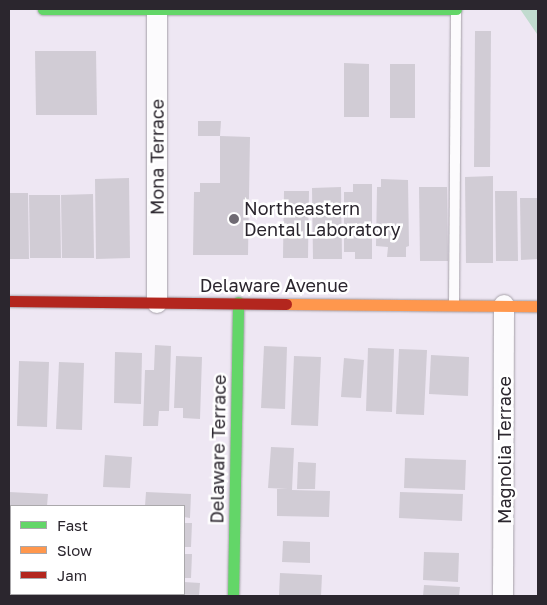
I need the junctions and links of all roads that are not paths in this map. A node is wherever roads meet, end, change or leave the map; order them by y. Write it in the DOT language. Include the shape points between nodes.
graph roads {
  1 [pos="43,9"];
  2 [pos="456,9"];
  3 [pos="157,10"];
  4 [pos="9,301"];
  5 [pos="238,302"];
  6 [pos="157,303"];
  7 [pos="454,304"];
  8 [pos="504,305"];
  9 [pos="538,306"];
  10 [pos="233,596"];
  11 [pos="504,596"];
  1 -- 3 [label="street"];
  2 -- 3 [label="street"];
  2 -- 7 [label="lane"];
  3 -- 6 [label="street, Mona Terrace"];
  4 -- 6 [label="street, Delaware Avenue"];
  5 -- 6 [label="street, Delaware Avenue"];
  5 -- 7 [label="street, Delaware Avenue"];
  5 -- 10 [label="street, Delaware Terrace"];
  7 -- 8 [label="street, Delaware Avenue"];
  8 -- 9 [label="street, Delaware Avenue"];
  8 -- 11 [label="street, Magnolia Terrace"];
}
